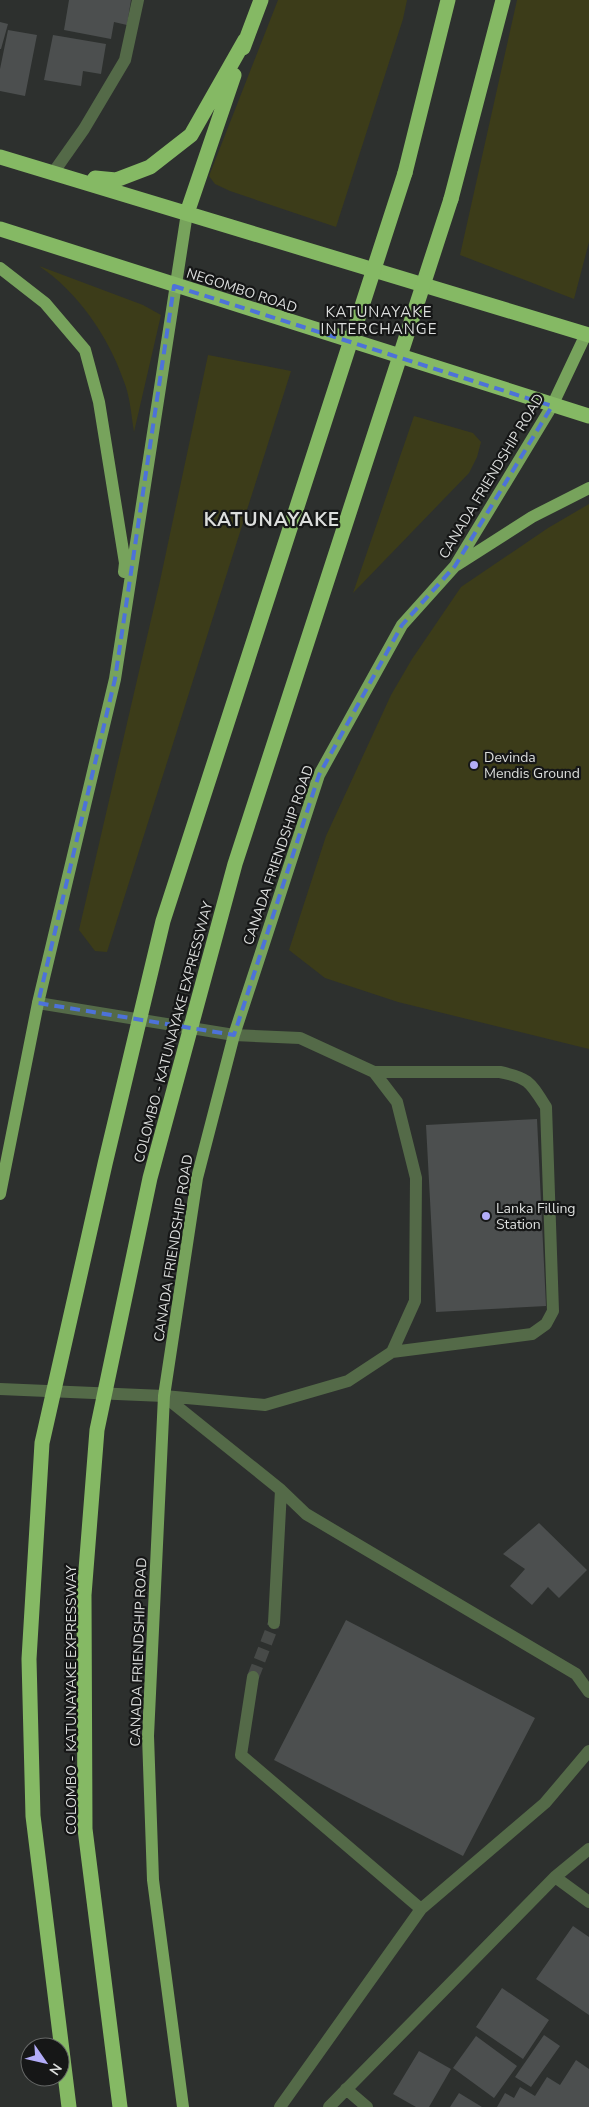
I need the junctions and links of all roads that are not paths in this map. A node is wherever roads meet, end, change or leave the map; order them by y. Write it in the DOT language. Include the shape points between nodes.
graph roads {
  1 [pos="138,0"];
  2 [pos="261,0"];
  3 [pos="448,0"];
  4 [pos="503,0"];
  5 [pos="245,40"];
  6 [pos="0,157"];
  7 [pos="54,172"];
  8 [pos="187,213"];
  9 [pos="0,229"];
  10 [pos="0,268"];
  11 [pos="174,286"];
  12 [pos="588,331"];
  13 [pos="552,406"];
  14 [pos="589,416"];
  15 [pos="589,488"];
  16 [pos="455,566"];
  17 [pos="115,679"];
  18 [pos="38,1003"];
  19 [pos="234,1035"];
  20 [pos="374,1072"];
  21 [pos="0,1194"];
  22 [pos="392,1352"];
  23 [pos="0,1389"];
  24 [pos="164,1396"];
  25 [pos="281,1490"];
  26 [pos="274,1624"];
  27 [pos="253,1676"];
  28 [pos="589,1692"];
  29 [pos="589,1751"];
  30 [pos="589,1849"];
  31 [pos="554,1878"];
  32 [pos="589,1902"];
  33 [pos="421,1909"];
  34 [pos="346,2090"];
  35 [pos="69,2107"];
  36 [pos="120,2107"];
  37 [pos="184,2107"];
  38 [pos="280,2107"];
  39 [pos="330,2107"];
  40 [pos="367,2107"];
  1 -- 7 [label="street" via="124,60 84,129"];
  2 -- 5 [label="highway"];
  3 -- 35 [label="highway, bridge" via="405,172 164,921 102,1173 42,1444 29,1660 33,1816"];
  4 -- 36 [label="highway, COLOMBO - KATUNAYAKE EXPRESSWAY, bridge" via="451,199 235,864 150,1178 97,1430 84,1595 85,1829"];
  5 -- 7 [label="highway" via="192,135 150,167 116,180"];
  5 -- 8 [label="highway"];
  6 -- 7 [label="highway"];
  7 -- 8 [label="highway"];
  8 -- 11 [label="main road"];
  8 -- 12 [label="highway"];
  9 -- 11 [label="highway, NEGOMBO ROAD"];
  10 -- 17 [label="main road" via="45,302 85,350 99,402 125,563"];
  11 -- 13 [label="highway, NEGOMBO ROAD"];
  11 -- 17 [label="main road"];
  12 -- 13 [label="main road, CANADA FRIENDSHIP ROAD"];
  13 -- 14 [label="highway, NEGOMBO ROAD"];
  13 -- 16 [label="main road, CANADA FRIENDSHIP ROAD"];
  15 -- 16 [label="main road" via="532,517"];
  16 -- 19 [label="main road, CANADA FRIENDSHIP ROAD" via="402,625 319,775"];
  17 -- 18 [label="main road"];
  18 -- 19 [label="street"];
  18 -- 21 [label="main road"];
  19 -- 20 [label="street" via="300,1038"];
  19 -- 24 [label="main road, CANADA FRIENDSHIP ROAD" via="197,1178"];
  20 -- 22 [label="street" via="397,1102 416,1178 414,1301"];
  20 -- 22 [label="street" via="500,1072 517,1075 530,1082 546,1106 553,1311 546,1324 532,1334"];
  22 -- 24 [label="street" via="348,1381 265,1404"];
  23 -- 24 [label="street"];
  24 -- 25 [label="street"];
  24 -- 37 [label="main road, CANADA FRIENDSHIP ROAD" via="148,1736 153,1880"];
  25 -- 26 [label="street"];
  25 -- 28 [label="street" via="306,1514 576,1674"];
  27 -- 33 [label="street" via="242,1755"];
  29 -- 33 [label="street" via="546,1803"];
  30 -- 31 [label="street"];
  31 -- 32 [label="street"];
  31 -- 34 [label="street"];
  33 -- 38 [label="street"];
  34 -- 39 [label="street"];
  34 -- 40 [label="street"];
}
